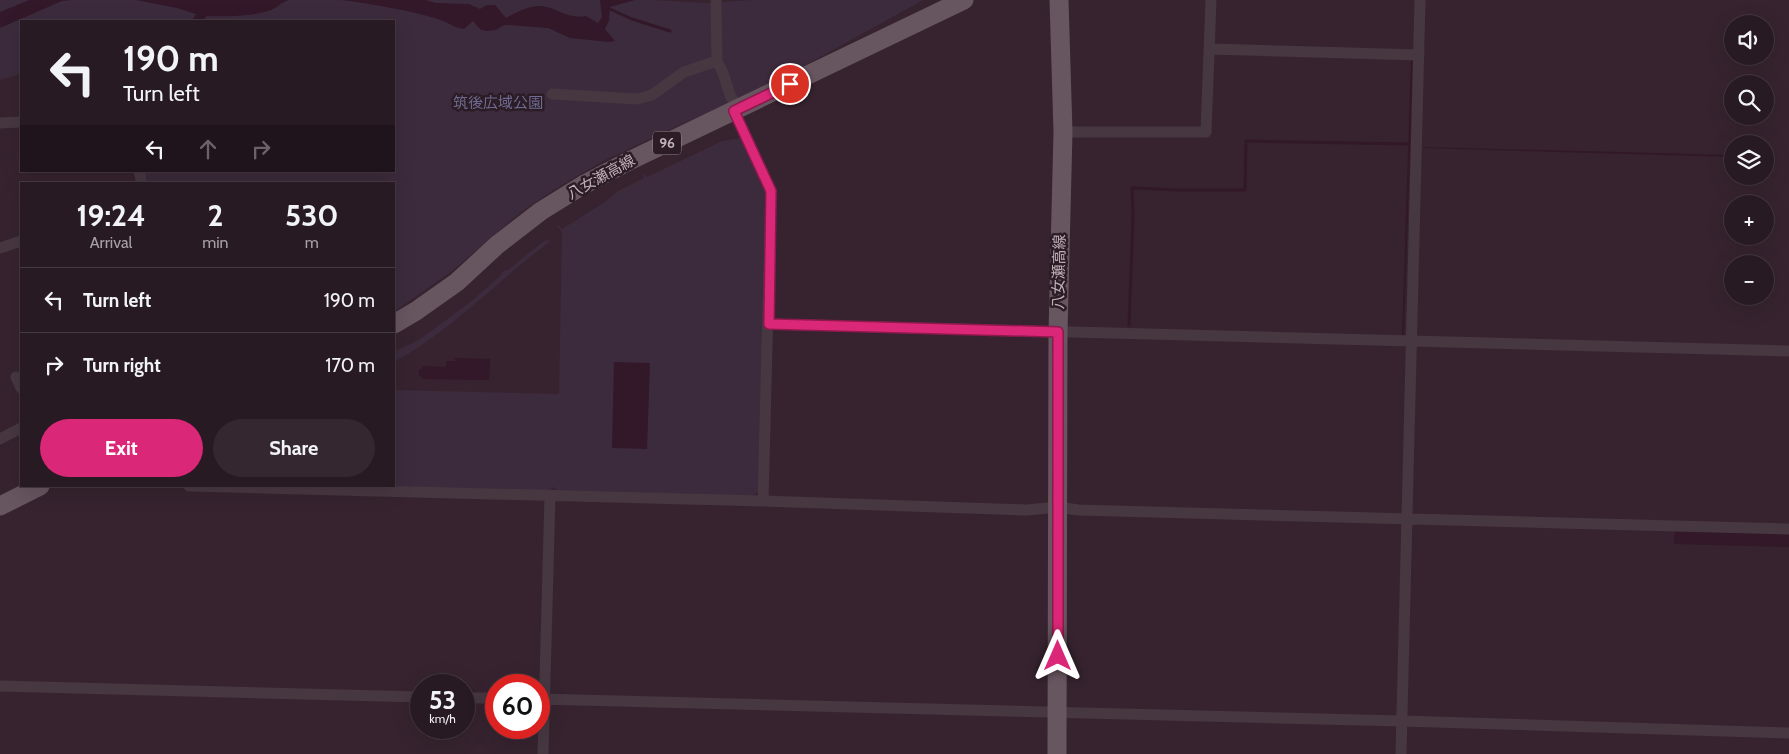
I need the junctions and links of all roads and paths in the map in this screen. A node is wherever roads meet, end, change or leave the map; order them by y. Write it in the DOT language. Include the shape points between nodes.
graph roads {
  1 [pos="716,0"];
  2 [pos="964,0"];
  3 [pos="1059,0"];
  4 [pos="1211,0"];
  5 [pos="1420,0"];
  6 [pos="1209,49"];
  7 [pos="1419,55"];
  8 [pos="717,61"];
  9 [pos="552,94"];
  10 [pos="736,110"];
  11 [pos="20,122"];
  12 [pos="0,123"];
  13 [pos="1063,132"];
  14 [pos="20,241"];
  15 [pos="0,248"];
  16 [pos="395,323"];
  17 [pos="769,324"];
  18 [pos="1058,332"];
  19 [pos="1411,340"];
  20 [pos="1789,350"];
  21 [pos="16,377"];
  22 [pos="20,386"];
  23 [pos="20,429"];
  24 [pos="0,439"];
  25 [pos="38,487"];
  26 [pos="228,487"];
  27 [pos="550,495"];
  28 [pos="763,500"];
  29 [pos="0,506"];
  30 [pos="1058,507"];
  31 [pos="1407,519"];
  32 [pos="1789,529"];
  33 [pos="542,674"];
  34 [pos="0,686"];
  35 [pos="410,696"];
  36 [pos="550,700"];
  37 [pos="1057,713"];
  38 [pos="1402,721"];
  39 [pos="1789,733"];
  40 [pos="542,739"];
  41 [pos="543,754"];
  42 [pos="1057,754"];
  43 [pos="1401,754"];
  1 -- 8 [label="street"];
  2 -- 10 [label="main road, 八女瀬高線 / 96"];
  3 -- 13 [label="main road, 八女瀬高線"];
  4 -- 6 [label="street"];
  5 -- 7 [label="street"];
  6 -- 7 [label="street"];
  6 -- 13 [label="street" via="1206,132"];
  7 -- 19 [label="street"];
  8 -- 9 [label="street" via="684,72 652,95 637,99"];
  8 -- 10 [label="street"];
  10 -- 16 [label="main road, 八女瀬高線 / 96" via="629,161 541,211 456,282"];
  10 -- 17 [label="street" via="771,191"];
  11 -- 12 [label="street"];
  13 -- 18 [label="main road, 八女瀬高線"];
  14 -- 15 [label="street"];
  17 -- 18 [label="street"];
  17 -- 28 [label="street"];
  18 -- 19 [label="street"];
  18 -- 30 [label="main road, 八女瀬高線"];
  19 -- 20 [label="street"];
  19 -- 31 [label="street"];
  21 -- 22 [label="street"];
  23 -- 24 [label="street"];
  25 -- 29 [label="main road"];
  26 -- 27 [label="street"];
  27 -- 28 [label="street"];
  27 -- 33 [label="street"];
  28 -- 30 [label="street" via="1027,510"];
  30 -- 31 [label="street"];
  30 -- 37 [label="main road, 八女瀬高線"];
  31 -- 32 [label="street"];
  31 -- 38 [label="street"];
  34 -- 35 [label="street"];
  36 -- 37 [label="street"];
  37 -- 38 [label="street"];
  37 -- 42 [label="main road, 八女瀬高線"];
  38 -- 39 [label="street"];
  38 -- 43 [label="street"];
  40 -- 41 [label="street"];
}
